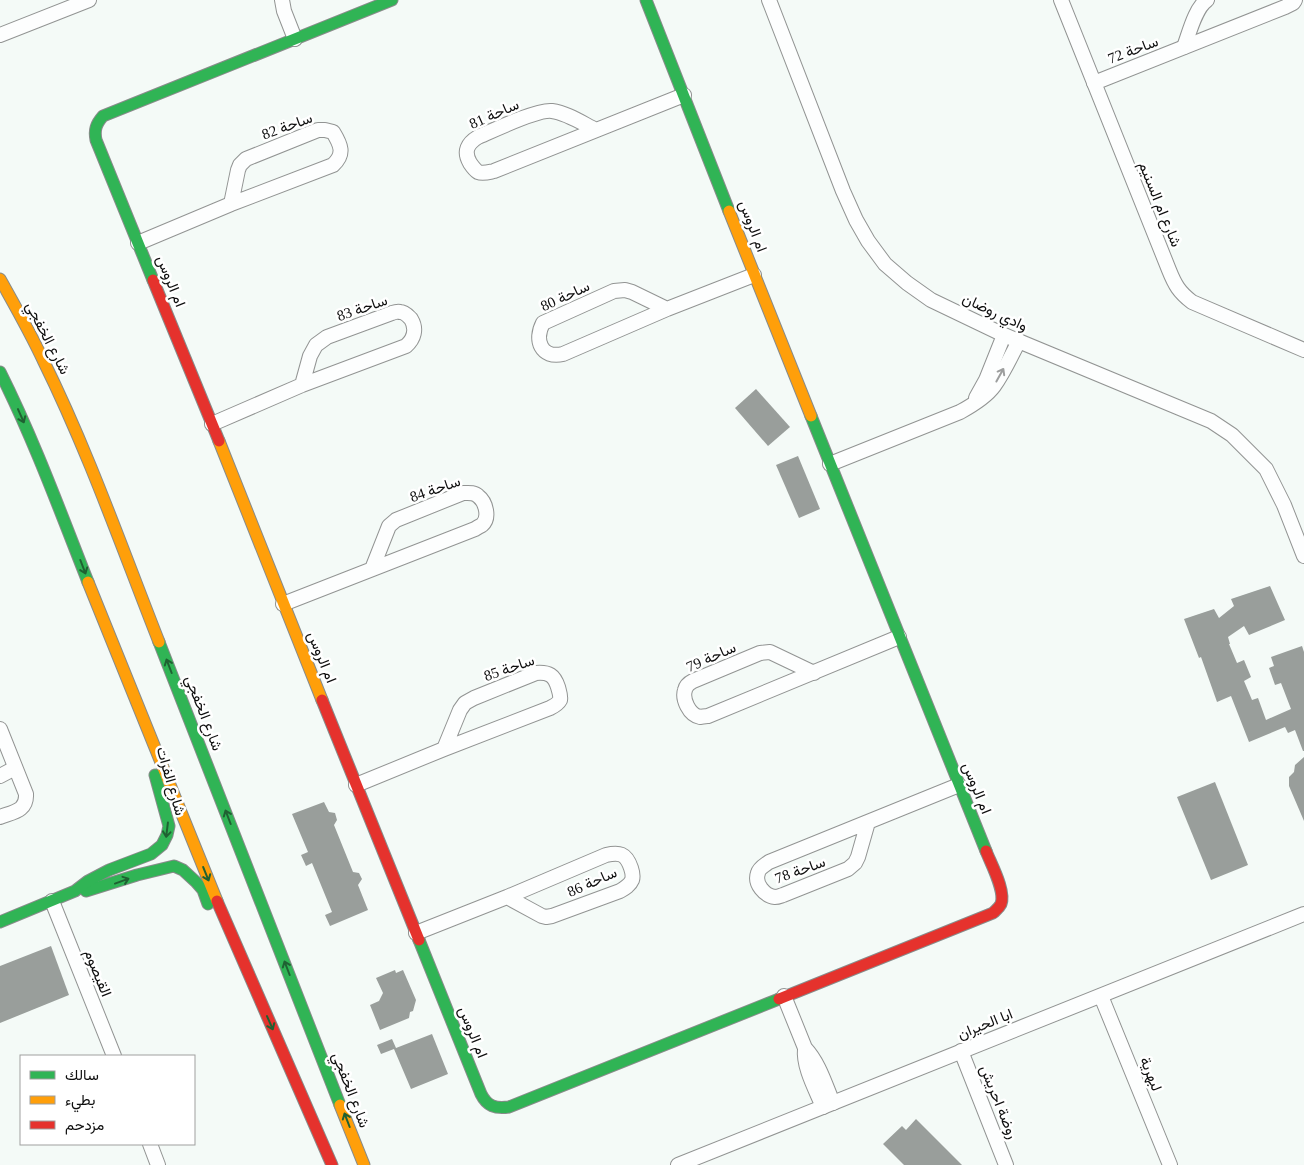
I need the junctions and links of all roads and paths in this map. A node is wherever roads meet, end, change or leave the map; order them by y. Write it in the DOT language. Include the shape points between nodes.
graph roads {
  1 [pos="89,0"];
  2 [pos="274,0"];
  3 [pos="392,0"];
  4 [pos="646,0"];
  5 [pos="769,0"];
  6 [pos="1061,0"];
  7 [pos="1207,0"];
  8 [pos="1295,0"];
  9 [pos="283,6"];
  10 [pos="0,35"];
  11 [pos="295,39"];
  12 [pos="1184,48"];
  13 [pos="1094,83"];
  14 [pos="684,95"];
  15 [pos="596,130"];
  16 [pos="231,204"];
  17 [pos="138,243"];
  18 [pos="754,275"];
  19 [pos="0,279"];
  20 [pos="667,309"];
  21 [pos="1004,335"];
  22 [pos="1019,341"];
  23 [pos="1304,350"];
  24 [pos="0,372"];
  25 [pos="302,385"];
  26 [pos="974,402"];
  27 [pos="212,424"];
  28 [pos="830,464"];
  29 [pos="1304,556"];
  30 [pos="372,569"];
  31 [pos="283,604"];
  32 [pos="899,637"];
  33 [pos="814,673"];
  34 [pos="141,715"];
  35 [pos="0,729"];
  36 [pos="444,748"];
  37 [pos="16,768"];
  38 [pos="0,776"];
  39 [pos="356,785"];
  40 [pos="959,785"];
  41 [pos="0,817"];
  42 [pos="868,822"];
  43 [pos="74,891"];
  44 [pos="507,897"];
  45 [pos="52,901"];
  46 [pos="1304,914"];
  47 [pos="0,922"];
  48 [pos="229,930"];
  49 [pos="416,933"];
  50 [pos="784,996"];
  51 [pos="1101,996"];
  52 [pos="961,1051"];
  53 [pos="114,1055"];
  54 [pos="828,1105"];
  55 [pos="150,1145"];
  56 [pos="158,1165"];
  57 [pos="332,1165"];
  58 [pos="364,1165"];
  59 [pos="678,1165"];
  60 [pos="1006,1165"];
  61 [pos="1170,1165"];
  1 -- 10 [label="street"];
  2 -- 9 [label="street"];
  3 -- 11 [label="main road, ام الروس"];
  4 -- 14 [label="main road, ام الروس"];
  5 -- 21 [label="street, وادي روضان" via="843,191 868,241 885,264 931,300"];
  6 -- 13 [label="street, شارع ام السنيم"];
  7 -- 12 [label="street" via="1198,10"];
  8 -- 12 [label="street, ساحة 72"];
  9 -- 11 [label="street"];
  11 -- 17 [label="main road, ام الروس" via="103,116 98,121 96,140"];
  12 -- 13 [label="street, ساحة 72"];
  13 -- 23 [label="street, شارع ام السنيم" via="1178,289 1192,302"];
  14 -- 15 [label="street, ساحة 81"];
  14 -- 18 [label="main road, ام الروس"];
  15 -- 15 [label="street, ساحة 81" via="560,113 540,112 478,136 470,142 468,159 478,172 486,173"];
  16 -- 16 [label="street, ساحة 82" via="238,170 246,159 318,130 333,132 340,147 338,161 333,165"];
  16 -- 17 [label="street, ساحة 82"];
  17 -- 27 [label="main road, ام الروس"];
  18 -- 20 [label="street, ساحة 80"];
  18 -- 28 [label="main road, ام الروس"];
  58 -- 19 [label="main road, شارع الخفجي, one-way" via="68,412"];
  20 -- 20 [label="street, ساحة 80" via="632,292 614,291 543,322 538,338 543,349 550,354 563,354"];
  21 -- 22 [label="street, وادي روضان"];
  21 -- 26 [label="street"];
  26 -- 22 [label="street, one-way" via="994,386"];
  22 -- 29 [label="street, وادي روضان" via="1211,421 1232,435 1266,469"];
  24 -- 34 [label="main road, one-way" via="39,458"];
  25 -- 25 [label="street, ساحة 83" via="310,356 316,345 327,337 392,313 401,312 413,322 413,336 406,346"];
  25 -- 27 [label="street, ساحة 83"];
  26 -- 28 [label="street" via="960,412"];
  27 -- 31 [label="main road, ام الروس"];
  28 -- 32 [label="main road, ام الروس"];
  30 -- 30 [label="street, ساحة 84" via="389,526 396,520 463,493 478,495 486,511 483,524"];
  30 -- 31 [label="street, ساحة 84"];
  31 -- 39 [label="main road, ام الروس"];
  32 -- 33 [label="street, ساحة 79"];
  32 -- 40 [label="main road, ام الروس"];
  33 -- 33 [label="street, ساحة 79" via="770,652 760,654 693,681 684,691 685,699 694,714 708,716"];
  34 -- 43 [label="main road, شارع الفرات, one-way" via="142,735 166,810 168,835 151,854 109,870"];
  34 -- 48 [label="main road, one-way"];
  35 -- 37 [label="street"];
  36 -- 36 [label="street, ساحة 85" via="465,703 536,673 552,675 556,681 560,700 550,708"];
  36 -- 39 [label="street, ساحة 85"];
  37 -- 38 [label="street"];
  37 -- 41 [label="street" via="26,801 23,807"];
  39 -- 49 [label="main road, ام الروس"];
  40 -- 42 [label="street, ساحة 78"];
  40 -- 50 [label="main road, ام الروس" via="1002,892 998,908 987,916"];
  42 -- 42 [label="street, ساحة 78" via="858,857 848,869 783,896 774,897 760,888 758,873 769,862"];
  43 -- 45 [label="main road, شارع الفرات"];
  43 -- 48 [label="main road, شارع الفرات, one-way" via="91,890 174,866 183,870 203,890 211,910"];
  44 -- 44 [label="street, ساحة 86" via="542,916 552,916 620,891 628,886 632,870 624,855 615,853"];
  44 -- 49 [label="street, ساحة 86"];
  45 -- 47 [label="main road, شارع الفرات"];
  45 -- 53 [label="street, القيصوم"];
  46 -- 51 [label="street, ابا الحيران"];
  48 -- 57 [label="main road, one-way"];
  49 -- 50 [label="main road, ام الروس" via="482,1097 490,1106 500,1109"];
  50 -- 54 [label="street" via="805,1048 816,1063"];
  51 -- 52 [label="street, ابا الحيران"];
  51 -- 61 [label="street, لبهرية"];
  52 -- 54 [label="street, ابا الحيران"];
  52 -- 60 [label="street, روضة احريش"];
  54 -- 59 [label="street, ابا الحيران"];
  55 -- 56 [label="street"];
}
